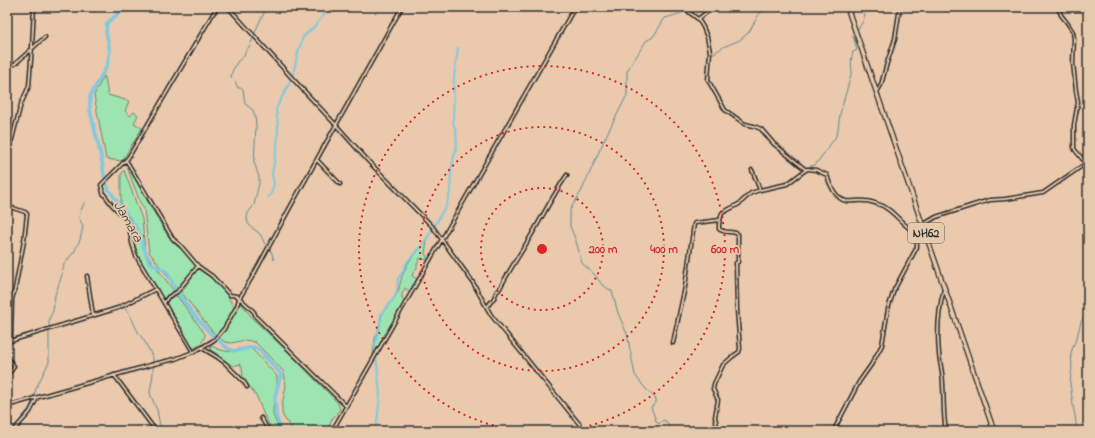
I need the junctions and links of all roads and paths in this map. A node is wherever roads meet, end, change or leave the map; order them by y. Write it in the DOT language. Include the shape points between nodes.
graph roads {
  1 [pos="34,7"];
  2 [pos="217,7"];
  3 [pos="228,7"];
  4 [pos="402,7"];
  5 [pos="575,7"];
  6 [pos="684,7"];
  7 [pos="719,7"];
  8 [pos="847,7"];
  9 [pos="900,7"];
  10 [pos="1058,7"];
  11 [pos="698,19"];
  12 [pos="45,37"];
  13 [pos="32,47"];
  14 [pos="7,69"];
  15 [pos="876,93"];
  16 [pos="336,125"];
  17 [pos="7,159"];
  18 [pos="1088,159"];
  19 [pos="126,160"];
  20 [pos="317,160"];
  21 [pos="1085,164"];
  22 [pos="1088,166"];
  23 [pos="752,170"];
  24 [pos="806,170"];
  25 [pos="567,175"];
  26 [pos="340,184"];
  27 [pos="760,190"];
  28 [pos="7,206"];
  29 [pos="720,220"];
  30 [pos="924,226"];
  31 [pos="916,233"];
  32 [pos="442,239"];
  33 [pos="198,266"];
  34 [pos="87,276"];
  35 [pos="156,289"];
  36 [pos="944,289"];
  37 [pos="240,299"];
  38 [pos="164,302"];
  39 [pos="487,307"];
  40 [pos="93,315"];
  41 [pos="11,340"];
  42 [pos="7,342"];
  43 [pos="673,343"];
  44 [pos="202,348"];
  45 [pos="194,352"];
  46 [pos="7,357"];
  47 [pos="7,374"];
  48 [pos="114,375"];
  49 [pos="247,387"];
  50 [pos="38,398"];
  51 [pos="7,406"];
  52 [pos="346,406"];
  53 [pos="261,418"];
  54 [pos="13,431"];
  55 [pos="156,431"];
  56 [pos="269,431"];
  57 [pos="332,431"];
  58 [pos="585,431"];
  59 [pos="718,431"];
  60 [pos="834,431"];
  61 [pos="946,431"];
  62 [pos="994,431"];
  1 -- 13 [label="street"];
  2 -- 19 [label="street"];
  3 -- 16 [label="street"];
  4 -- 16 [label="street"];
  5 -- 32 [label="street"];
  6 -- 11 [label="street"];
  7 -- 11 [label="street"];
  8 -- 15 [label="main road, NH62"];
  9 -- 15 [label="street" via="893,45 881,85"];
  10 -- 21 [label="street" via="1073,32 1073,63 1078,102 1074,147"];
  11 -- 24 [label="street" via="710,50 708,80 725,110 745,124 760,129"];
  12 -- 13 [label="street"];
  13 -- 14 [label="street"];
  13 -- 17 [label="street" via="29,86 21,104"];
  15 -- 30 [label="main road, NH62"];
  16 -- 20 [label="street"];
  16 -- 32 [label="street"];
  18 -- 21 [label="street"];
  19 -- 33 [label="street" via="173,240 182,246"];
  19 -- 35 [label="street" via="101,185 102,193 128,221 136,256"];
  20 -- 26 [label="street"];
  20 -- 37 [label="street"];
  21 -- 22 [label="street"];
  21 -- 30 [label="street" via="1043,193 990,200 936,217"];
  23 -- 27 [label="street"];
  24 -- 27 [label="street" via="786,184"];
  24 -- 31 [label="street" via="812,169 827,175 839,197 846,201 866,201 882,206"];
  25 -- 39 [label="street" via="500,290"];
  27 -- 29 [label="street" via="751,193 739,204 722,213"];
  28 -- 41 [label="street" via="27,214 12,300"];
  29 -- 43 [label="street" via="694,224 685,287"];
  29 -- 59 [label="street" via="721,232 738,234 736,263 740,349 723,365 714,384 713,389 718,400 715,417"];
  30 -- 31 [label="street"];
  30 -- 36 [label="main road, NH62"];
  31 -- 60 [label="street" via="917,248 894,290 882,345 872,365 859,382"];
  32 -- 39 [label="street"];
  32 -- 52 [label="street"];
  33 -- 37 [label="street" via="230,295"];
  33 -- 38 [label="street" via="177,292"];
  34 -- 40 [label="street"];
  35 -- 38 [label="street"];
  35 -- 40 [label="street" via="118,308"];
  36 -- 61 [label="street" via="938,326"];
  36 -- 62 [label="main road, NH62"];
  37 -- 44 [label="street" via="224,329"];
  37 -- 52 [label="street"];
  38 -- 45 [label="street"];
  39 -- 58 [label="street"];
  40 -- 41 [label="street"];
  41 -- 42 [label="street"];
  44 -- 45 [label="street"];
  44 -- 49 [label="street" via="225,363"];
  45 -- 48 [label="street"];
  46 -- 47 [label="street" via="14,366"];
  48 -- 50 [label="street"];
  48 -- 55 [label="street"];
  50 -- 51 [label="street"];
  50 -- 54 [label="street" via="30,412"];
  52 -- 57 [label="street"];
  53 -- 56 [label="street"];
}
